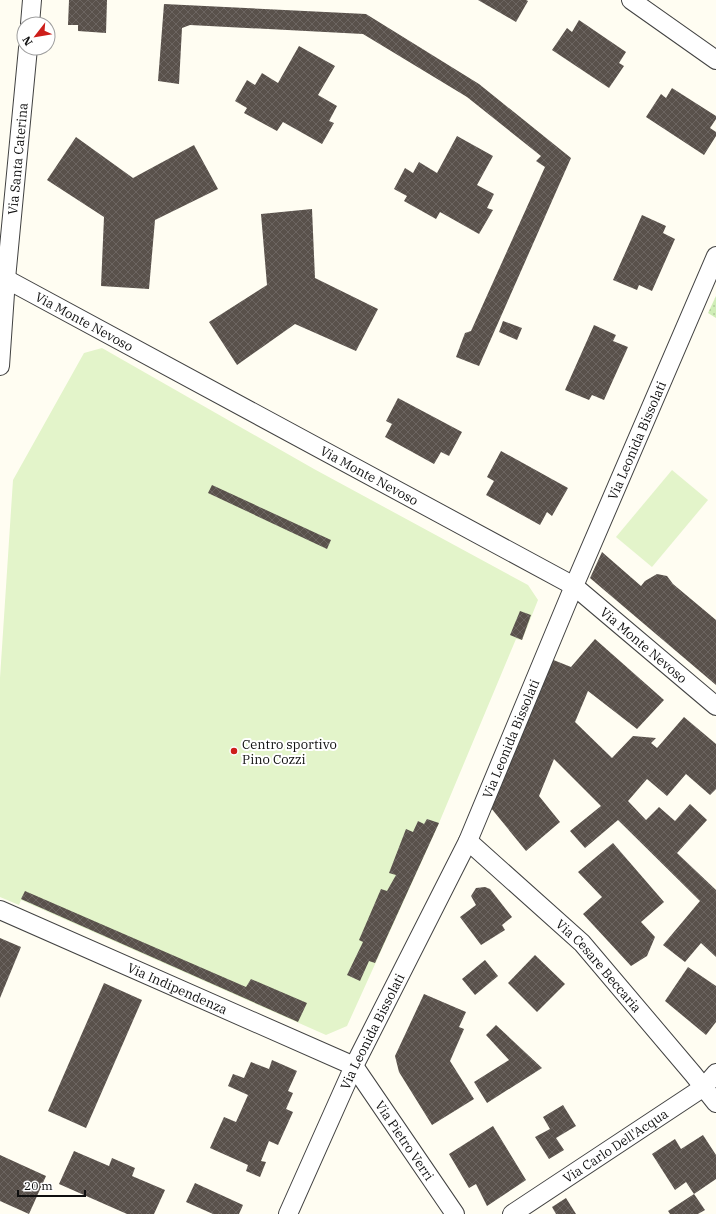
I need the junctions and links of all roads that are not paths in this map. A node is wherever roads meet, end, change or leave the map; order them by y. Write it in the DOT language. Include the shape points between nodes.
graph roads {
  1 [pos="32,0"];
  2 [pos="631,0"];
  3 [pos="31,16"];
  4 [pos="27,56"];
  5 [pos="716,60"];
  6 [pos="716,256"];
  7 [pos="3,279"];
  8 [pos="0,366"];
  9 [pos="574,586"];
  10 [pos="716,706"];
  11 [pos="468,841"];
  12 [pos="0,910"];
  13 [pos="354,1066"];
  14 [pos="716,1073"];
  15 [pos="704,1087"];
  16 [pos="716,1103"];
  17 [pos="288,1214"];
  18 [pos="454,1214"];
  19 [pos="512,1214"];
  1 -- 3 [label="street"];
  2 -- 5 [label="street"];
  4 -- 7 [label="street, Via Santa Caterina"];
  6 -- 9 [label="street, Via Leonida Bissolati"];
  7 -- 8 [label="street, Via Santa Caterina"];
  7 -- 9 [label="street, Via Monte Nevoso"];
  9 -- 10 [label="street, Via Monte Nevoso"];
  9 -- 11 [label="street, Via Leonida Bissolati"];
  11 -- 13 [label="street, Via Leonida Bissolati"];
  11 -- 15 [label="street, Via Cesare Beccaria" via="582,943"];
  12 -- 13 [label="street, Via Indipendenza"];
  13 -- 17 [label="street, Via Leonida Bissolati"];
  13 -- 18 [label="street, Via Pietro Verri"];
  14 -- 15 [label="street, Via Carlo Dell'Acqua"];
  15 -- 16 [label="street, Via Cesare Beccaria"];
  15 -- 19 [label="street, Via Carlo Dell'Acqua"];
}
